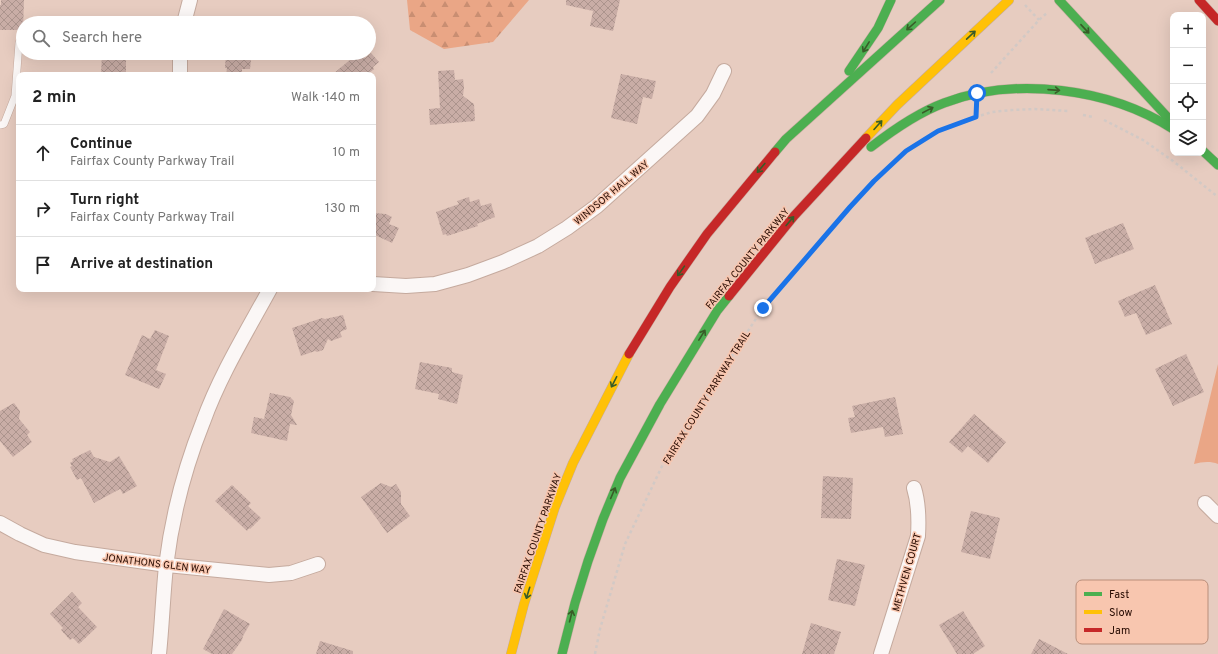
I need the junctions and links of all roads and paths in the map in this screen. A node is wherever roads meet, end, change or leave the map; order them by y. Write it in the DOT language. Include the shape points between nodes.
graph roads {
  1 [pos="190,0"];
  2 [pos="891,0"];
  3 [pos="940,0"];
  4 [pos="1009,0"];
  5 [pos="1021,0"];
  6 [pos="1199,0"];
  7 [pos="1060,1"];
  8 [pos="186,16"];
  9 [pos="1039,20"];
  10 [pos="1218,21"];
  11 [pos="17,60"];
  12 [pos="180,60"];
  13 [pos="724,70"];
  14 [pos="16,72"];
  15 [pos="180,72"];
  16 [pos="990,74"];
  17 [pos="16,78"];
  18 [pos="977,93"];
  19 [pos="1071,112"];
  20 [pos="1077,113"];
  21 [pos="976,117"];
  22 [pos="1097,118"];
  23 [pos="1103,120"];
  24 [pos="1171,120"];
  25 [pos="0,125"];
  26 [pos="1170,127"];
  27 [pos="786,139"];
  28 [pos="1206,154"];
  29 [pos="1218,165"];
  30 [pos="827,181"];
  31 [pos="1218,197"];
  32 [pos="376,284"];
  33 [pos="268,292"];
  34 [pos="914,488"];
  35 [pos="1205,503"];
  36 [pos="1218,516"];
  37 [pos="0,523"];
  38 [pos="318,564"];
  39 [pos="166,565"];
  40 [pos="159,654"];
  41 [pos="511,654"];
  42 [pos="562,654"];
  43 [pos="595,654"];
  44 [pos="881,654"];
  1 -- 8 [label="street"];
  2 -- 27 [label="highway, one-way" via="864,51 848,73"];
  3 -- 27 [label="highway, FAIRFAX COUNTY PARKWAY, one-way"];
  30 -- 4 [label="highway, FAIRFAX COUNTY PARKWAY, one-way" via="897,105"];
  5 -- 9 [label="path"];
  6 -- 10 [label="highway"];
  7 -- 9 [label="path"];
  7 -- 24 [label="highway, one-way"];
  9 -- 16 [label="path"];
  11 -- 14 [label="lane"];
  12 -- 15 [label="street"];
  13 -- 32 [label="street, WINDSOR HALL WAY" via="713,94 697,116 597,206 538,246 468,275 435,284"];
  17 -- 25 [label="lane" via="15,96 4,124"];
  18 -- 21 [label="path"];
  18 -- 26 [label="highway, one-way" via="1030,88 1090,95 1116,102"];
  30 -- 18 [label="highway, one-way" via="906,122 930,108"];
  19 -- 21 [label="path, FAIRFAX COUNTY PARKWAY TRAIL" via="1012,110"];
  20 -- 22 [label="path"];
  21 -- 43 [label="path, FAIRFAX COUNTY PARKWAY TRAIL" via="938,131 906,151 850,207 763,308 664,462 625,544"];
  23 -- 31 [label="path" via="1144,140"];
  27 -- 41 [label="highway, FAIRFAX COUNTY PARKWAY, one-way" via="707,234 632,347 573,463 555,507"];
  28 -- 29 [label="highway"];
  42 -- 30 [label="highway, FAIRFAX COUNTY PARKWAY, one-way" via="577,596 602,519 640,439 718,311 794,216"];
  33 -- 39 [label="street" via="223,374 202,422 175,515"];
  34 -- 44 [label="street, METHVEN COURT" via="919,518 918,536"];
  35 -- 36 [label="street"];
  37 -- 39 [label="street, JONATHONS GLEN WAY" via="44,544 75,552"];
  38 -- 39 [label="street, JONATHONS GLEN WAY" via="291,573 269,575"];
  39 -- 40 [label="street"];
}
